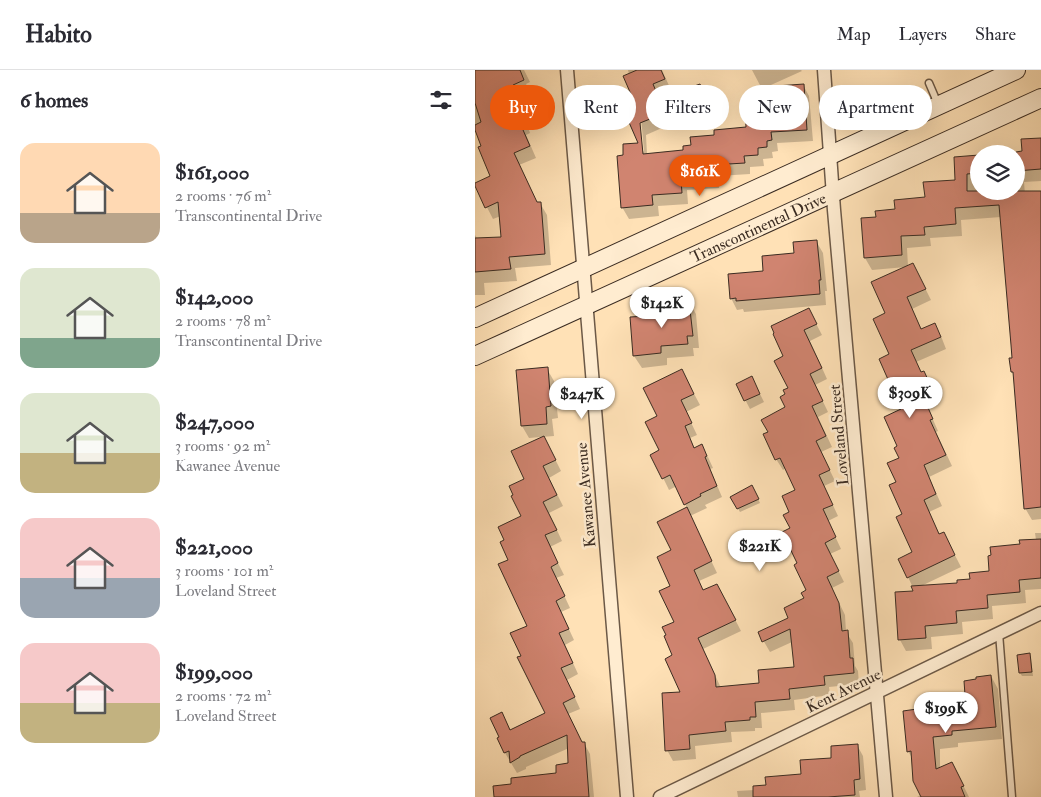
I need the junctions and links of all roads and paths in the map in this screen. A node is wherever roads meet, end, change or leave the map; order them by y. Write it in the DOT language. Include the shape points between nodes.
graph roads {
  1 [pos="567,70"];
  2 [pos="824,70"];
  3 [pos="1017,70"];
  4 [pos="929,83"];
  5 [pos="825,85"];
  6 [pos="1041,98"];
  7 [pos="938,106"];
  8 [pos="829,130"];
  9 [pos="831,155"];
  10 [pos="832,193"];
  11 [pos="583,268"];
  12 [pos="586,304"];
  13 [pos="475,318"];
  14 [pos="475,356"];
  15 [pos="1041,613"];
  16 [pos="999,633"];
  17 [pos="877,692"];
  18 [pos="627,797"];
  19 [pos="659,797"];
  20 [pos="886,797"];
  21 [pos="1012,797"];
  1 -- 11 [label="street, Kawanee Avenue"];
  2 -- 5 [label="street, Loveland Street"];
  3 -- 7 [label="street, Transcontinental Drive"];
  4 -- 7 [label="lane"];
  6 -- 10 [label="street, Transcontinental Drive"];
  7 -- 9 [label="street, Transcontinental Drive"];
  8 -- 9 [label="street, Loveland Street"];
  9 -- 10 [label="street, Loveland Street"];
  9 -- 11 [label="street, Transcontinental Drive"];
  10 -- 12 [label="street, Transcontinental Drive"];
  10 -- 17 [label="street, Loveland Street"];
  11 -- 12 [label="street, Kawanee Avenue"];
  11 -- 13 [label="street, Transcontinental Drive"];
  12 -- 14 [label="street, Transcontinental Drive"];
  12 -- 18 [label="street, Kawanee Avenue"];
  15 -- 16 [label="street, Kent Avenue"];
  16 -- 17 [label="street, Kent Avenue"];
  16 -- 21 [label="lane"];
  17 -- 19 [label="street, Kent Avenue"];
  17 -- 20 [label="street, Loveland Street"];
}
